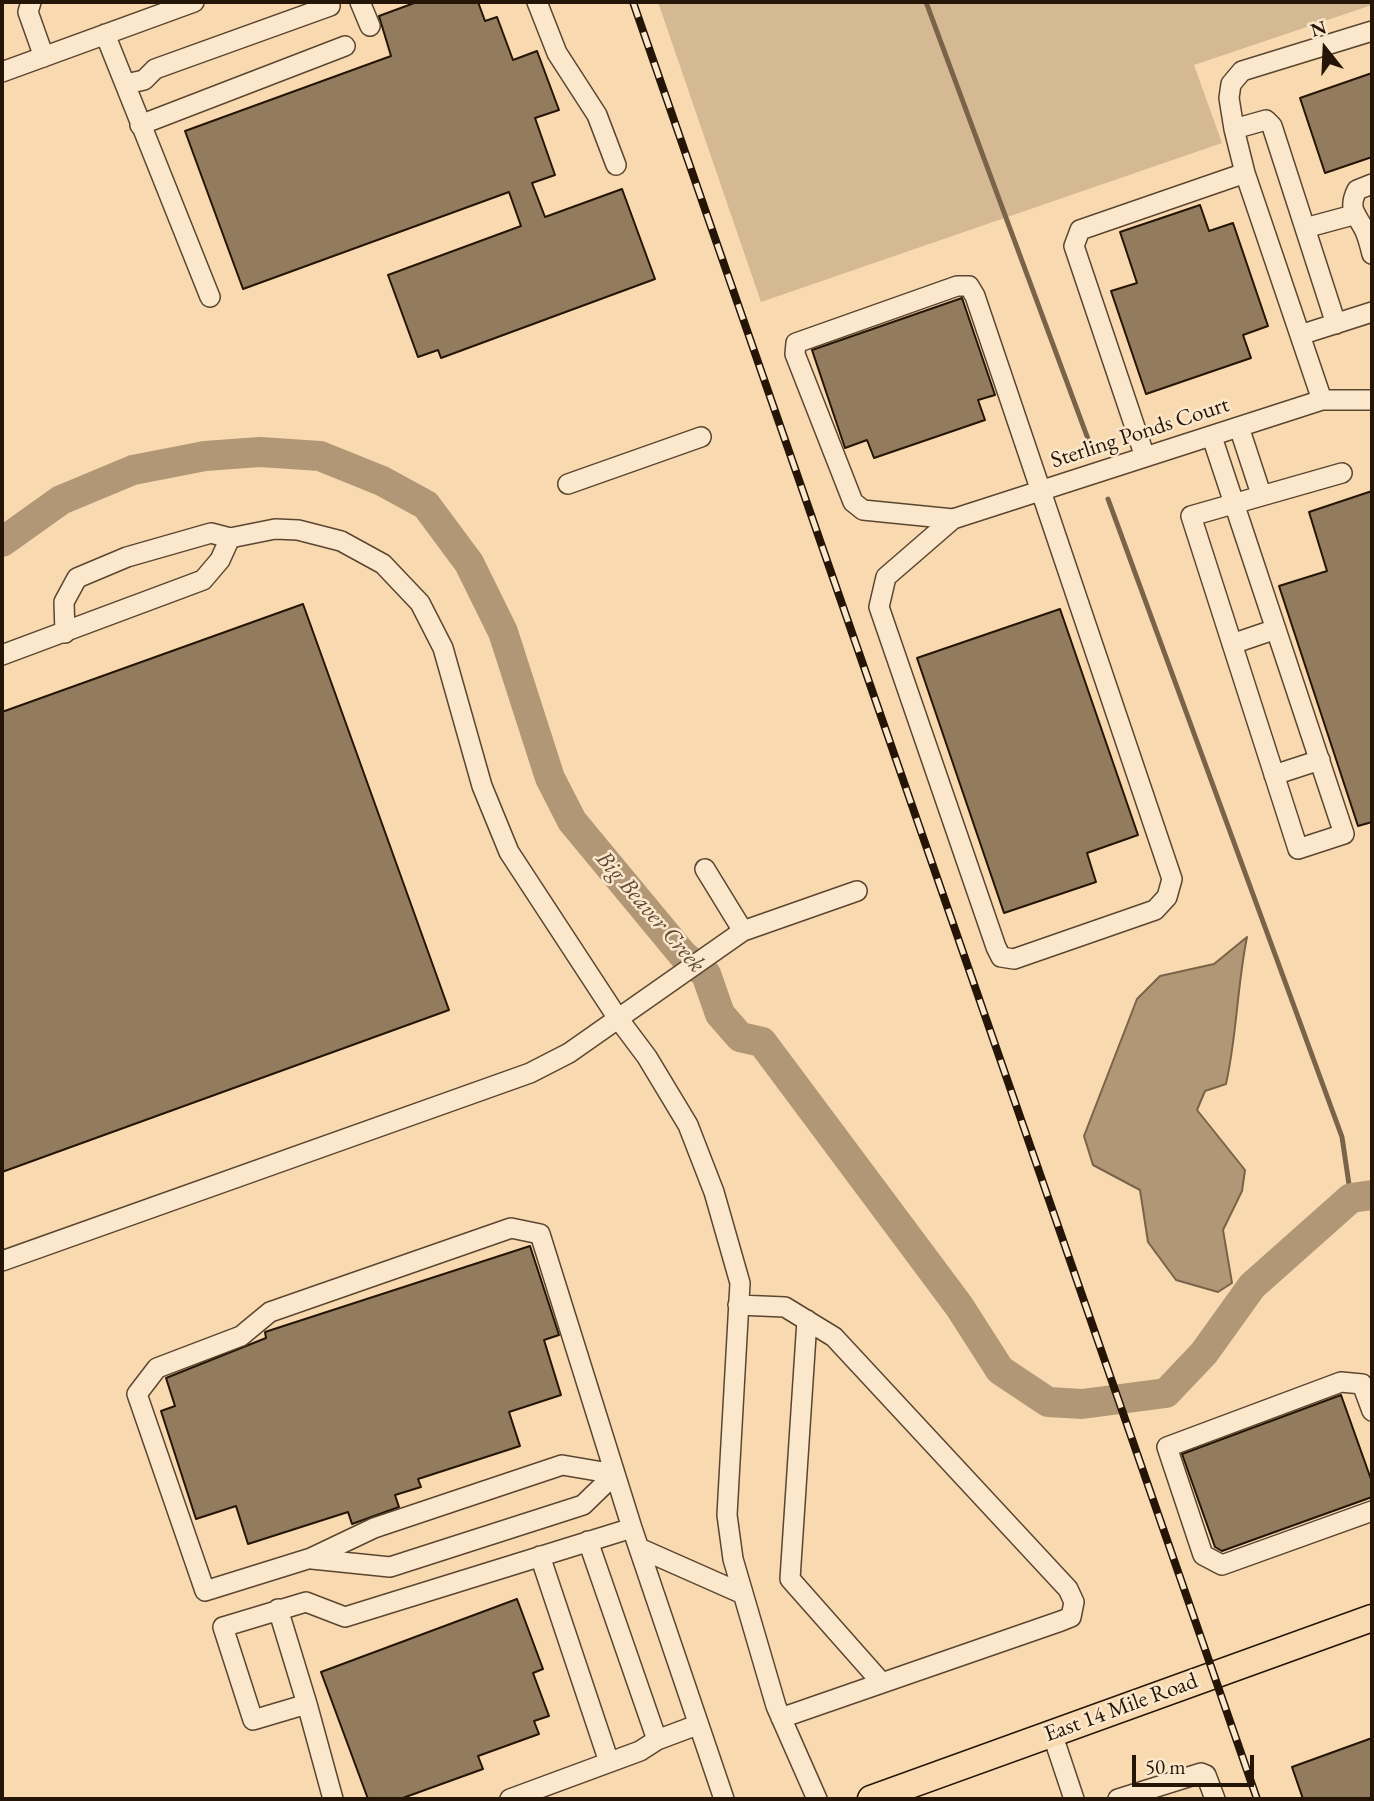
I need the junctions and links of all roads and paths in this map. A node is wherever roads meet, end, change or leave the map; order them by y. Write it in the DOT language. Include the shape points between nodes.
graph roads {
  1 [pos="31,2"];
  2 [pos="194,2"];
  3 [pos="360,2"];
  4 [pos="537,2"];
  5 [pos="330,6"];
  6 [pos="370,26"];
  7 [pos="1372,31"];
  8 [pos="105,34"];
  9 [pos="345,46"];
  10 [pos="44,57"];
  11 [pos="2,72"];
  12 [pos="126,84"];
  13 [pos="140,125"];
  14 [pos="1234,129"];
  15 [pos="616,165"];
  16 [pos="1245,173"];
  17 [pos="1372,184"];
  18 [pos="1353,215"];
  19 [pos="1305,229"];
  20 [pos="1372,254"];
  21 [pos="210,297"];
  22 [pos="1372,312"];
  23 [pos="1336,324"];
  24 [pos="1300,335"];
  25 [pos="1322,400"];
  26 [pos="1372,400"];
  27 [pos="1238,428"];
  28 [pos="701,437"];
  29 [pos="1212,437"];
  30 [pos="1145,457"];
  31 [pos="1342,473"];
  32 [pos="568,484"];
  33 [pos="1041,491"];
  34 [pos="1261,494"];
  35 [pos="1234,502"];
  36 [pos="953,519"];
  37 [pos="230,538"];
  38 [pos="1276,629"];
  39 [pos="65,633"];
  40 [pos="1232,644"];
  41 [pos="2,655"];
  42 [pos="1320,760"];
  43 [pos="1275,775"];
  44 [pos="705,869"];
  45 [pos="857,891"];
  46 [pos="743,931"];
  47 [pos="617,1017"];
  48 [pos="2,1261"];
  49 [pos="738,1305"];
  50 [pos="807,1320"];
  51 [pos="1372,1408"];
  52 [pos="615,1474"];
  53 [pos="1372,1511"];
  54 [pos="632,1528"];
  55 [pos="588,1541"];
  56 [pos="639,1548"];
  57 [pos="540,1556"];
  58 [pos="311,1558"];
  59 [pos="743,1594"];
  60 [pos="278,1609"];
  61 [pos="1372,1618"];
  62 [pos="882,1683"];
  63 [pos="307,1704"];
  64 [pos="781,1718"];
  65 [pos="697,1725"];
  66 [pos="1052,1734"];
  67 [pos="657,1740"];
  68 [pos="609,1762"];
  69 [pos="904,1793"];
  70 [pos="333,1799"];
  71 [pos="510,1799"];
  72 [pos="723,1799"];
  73 [pos="817,1799"];
  74 [pos="871,1799"];
  75 [pos="1074,1799"];
  76 [pos="1118,1799"];
  77 [pos="1215,1799"];
  1 -- 10 [label="street" via="28,12"];
  2 -- 8 [label="street"];
  3 -- 6 [label="street"];
  4 -- 15 [label="street" via="557,53 597,115"];
  5 -- 12 [label="street" via="155,69 144,80"];
  7 -- 14 [label="street" via="1242,71 1231,84 1228,98"];
  8 -- 10 [label="street"];
  8 -- 12 [label="street"];
  9 -- 13 [label="street"];
  10 -- 11 [label="street"];
  12 -- 13 [label="street"];
  13 -- 21 [label="street"];
  14 -- 16 [label="street"];
  14 -- 19 [label="street" via="1266,120 1272,126"];
  16 -- 24 [label="street"];
  16 -- 30 [label="street" via="1080,230 1075,237 1074,246"];
  17 -- 18 [label="street" via="1357,190 1351,201"];
  18 -- 19 [label="street"];
  18 -- 20 [label="street" via="1364,229"];
  19 -- 23 [label="street"];
  22 -- 23 [label="street"];
  23 -- 24 [label="street"];
  24 -- 25 [label="street"];
  25 -- 26 [label="street, Sterling Ponds Court"];
  25 -- 27 [label="street, Sterling Ponds Court"];
  27 -- 29 [label="street, Sterling Ponds Court"];
  27 -- 34 [label="street"];
  28 -- 32 [label="street"];
  29 -- 30 [label="street, Sterling Ponds Court"];
  29 -- 35 [label="street"];
  30 -- 33 [label="street, Sterling Ponds Court"];
  31 -- 34 [label="street"];
  33 -- 36 [label="street, Sterling Ponds Court"];
  33 -- 36 [label="street" via="969,286 957,286 796,343 795,354 853,502 863,510"];
  33 -- 36 [label="street" via="1172,879 1167,897 1154,910 1014,959 1002,957 996,947 879,607 886,577"];
  34 -- 35 [label="street"];
  35 -- 38 [label="street"];
  35 -- 40 [label="street" via="1191,516"];
  37 -- 39 [label="street" via="203,580"];
  37 -- 39 [label="street" via="211,533 127,557 77,578 64,602"];
  37 -- 47 [label="street" via="286,530 341,541 383,564 420,603 443,648 500,833 523,876"];
  38 -- 40 [label="street"];
  38 -- 42 [label="street"];
  39 -- 41 [label="street"];
  40 -- 43 [label="street"];
  42 -- 43 [label="street"];
  42 -- 43 [label="street" via="1345,834 1298,849"];
  44 -- 46 [label="street"];
  45 -- 46 [label="street"];
  46 -- 47 [label="street"];
  47 -- 48 [label="street" via="569,1053 530,1073"];
  47 -- 49 [label="street" via="688,1125 714,1192 740,1283"];
  49 -- 50 [label="street" via="785,1307"];
  49 -- 59 [label="street" via="727,1515"];
  50 -- 62 [label="street" via="790,1579"];
  50 -- 62 [label="street" via="834,1337 1068,1589 1074,1602 1071,1617"];
  51 -- 53 [label="street" via="1362,1384 1341,1382 1167,1447 1203,1555 1222,1565"];
  52 -- 54 [label="street"];
  52 -- 58 [label="street" via="562,1465 374,1528"];
  52 -- 58 [label="street" via="583,1504 390,1567"];
  52 -- 58 [label="street" via="540,1234 512,1228 270,1312 241,1336 157,1368 137,1394 205,1591"];
  54 -- 55 [label="street"];
  54 -- 56 [label="street"];
  55 -- 57 [label="street"];
  55 -- 67 [label="street"];
  56 -- 59 [label="street"];
  56 -- 65 [label="street"];
  57 -- 60 [label="street" via="345,1617 306,1602"];
  57 -- 68 [label="street"];
  59 -- 64 [label="street"];
  60 -- 63 [label="street"];
  60 -- 63 [label="street" via="223,1627 253,1720"];
  61 -- 66 [label="main road, East 14 Mile Road"];
  62 -- 64 [label="street"];
  63 -- 70 [label="street"];
  64 -- 73 [label="street"];
  65 -- 67 [label="street"];
  65 -- 72 [label="street"];
  66 -- 69 [label="main road, East 14 Mile Road"];
  66 -- 75 [label="street"];
  67 -- 68 [label="street"];
  68 -- 71 [label="street"];
  69 -- 74 [label="main road, East 14 Mile Road"];
  76 -- 77 [label="street" via="1200,1773 1206,1775"];
}
